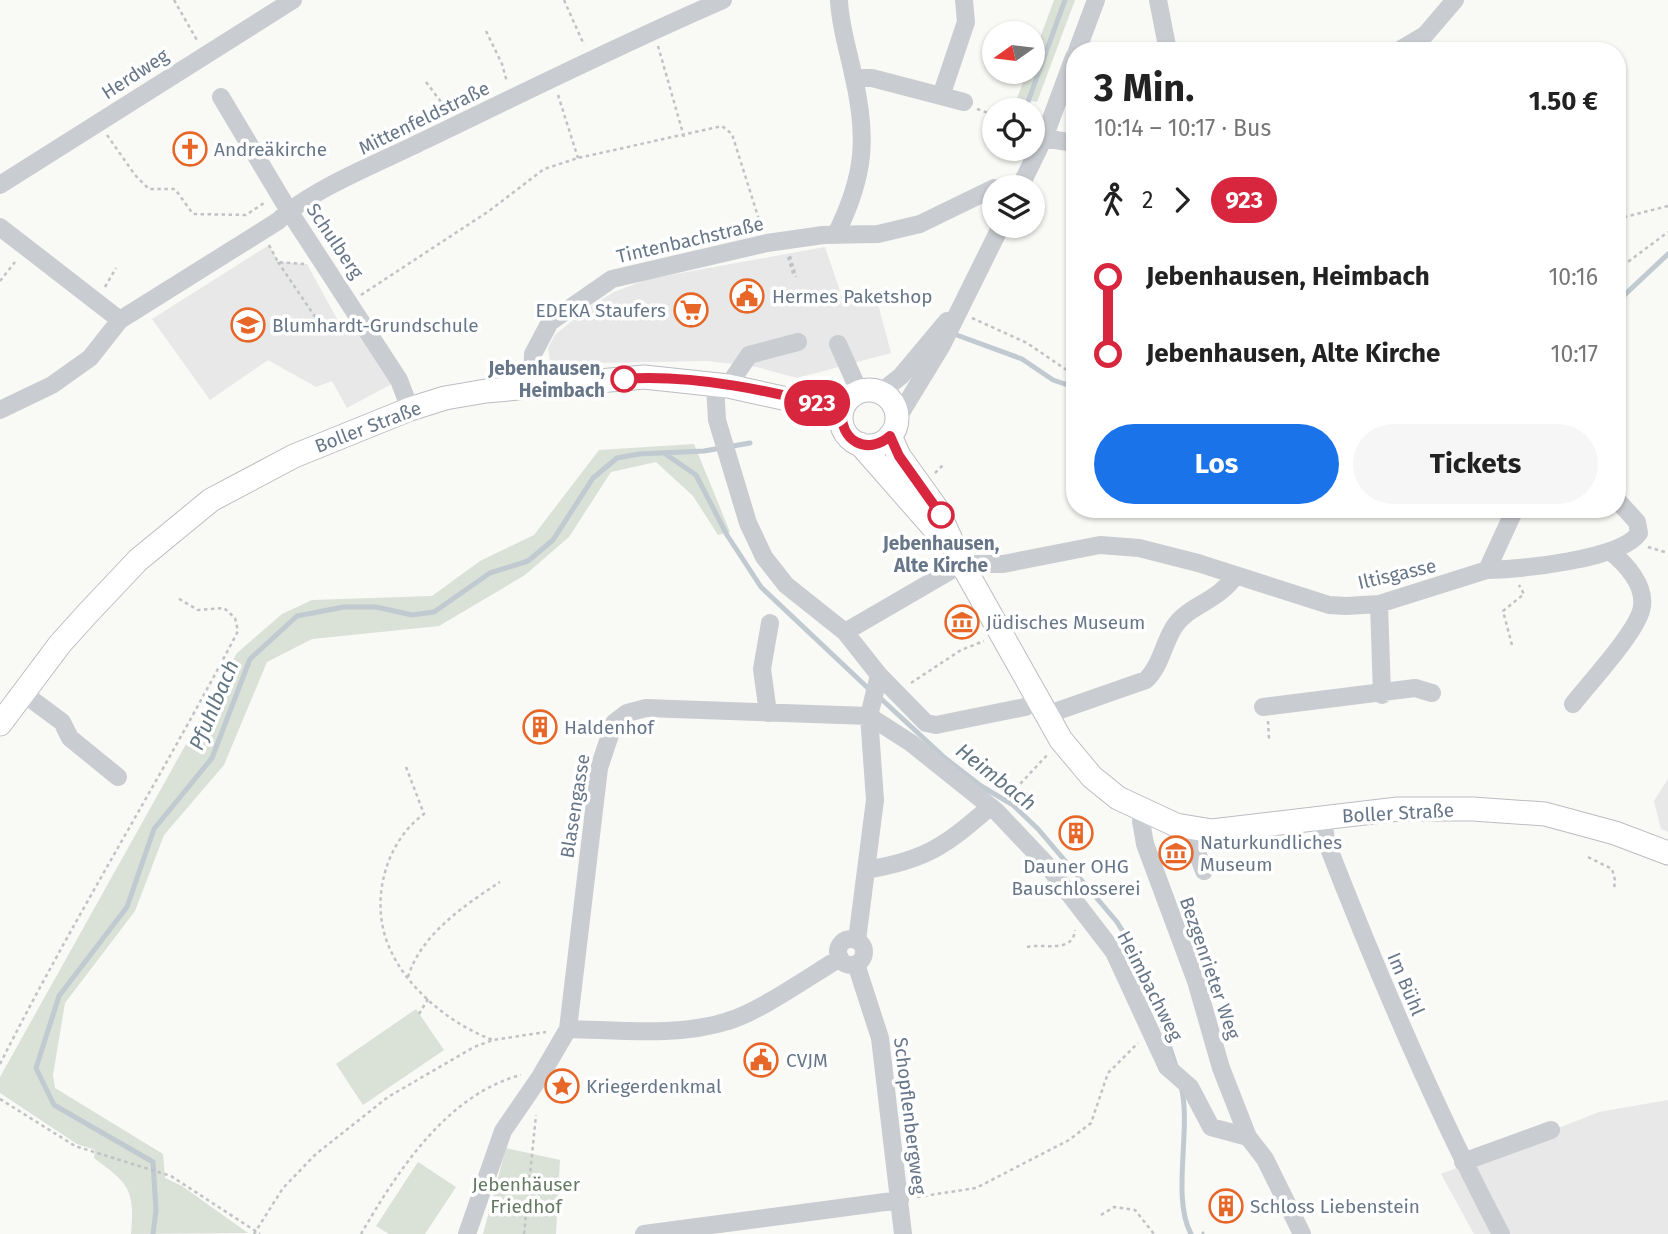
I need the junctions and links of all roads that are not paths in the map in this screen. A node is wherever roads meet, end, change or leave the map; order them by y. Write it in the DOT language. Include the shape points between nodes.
graph roads {
  1 [pos="293,0"];
  2 [pos="722,0"];
  3 [pos="839,0"];
  4 [pos="964,0"];
  5 [pos="1096,0"];
  6 [pos="1158,0"];
  7 [pos="1455,0"];
  8 [pos="1080,42"];
  9 [pos="1166,42"];
  10 [pos="1413,42"];
  11 [pos="854,78"];
  12 [pos="1066,79"];
  13 [pos="941,96"];
  14 [pos="221,97"];
  15 [pos="964,102"];
  16 [pos="1045,135"];
  17 [pos="1045,138"];
  18 [pos="1066,142"];
  19 [pos="0,186"];
  20 [pos="982,194"];
  21 [pos="289,211"];
  22 [pos="0,227"];
  23 [pos="836,234"];
  24 [pos="994,238"];
  25 [pos="956,311"];
  26 [pos="120,320"];
  27 [pos="798,342"];
  28 [pos="838,344"];
  29 [pos="721,385"];
  30 [pos="531,386"];
  31 [pos="870,392"];
  32 [pos="410,409"];
  33 [pos="0,410"];
  34 [pos="842,411"];
  35 [pos="894,427"];
  36 [pos="860,444"];
  37 [pos="1626,510"];
  38 [pos="1513,518"];
  39 [pos="1611,552"];
  40 [pos="962,564"];
  41 [pos="1494,570"];
  42 [pos="1236,575"];
  43 [pos="1379,604"];
  44 [pos="770,622"];
  45 [pos="845,632"];
  46 [pos="877,678"];
  47 [pos="23,693"];
  48 [pos="1432,693"];
  49 [pos="1382,695"];
  50 [pos="1573,704"];
  51 [pos="1263,707"];
  52 [pos="1042,708"];
  53 [pos="768,713"];
  54 [pos="870,713"];
  55 [pos="0,724"];
  56 [pos="118,777"];
  57 [pos="990,807"];
  58 [pos="1143,811"];
  59 [pos="1323,818"];
  60 [pos="1188,828"];
  61 [pos="1668,853"];
  62 [pos="866,870"];
  63 [pos="1203,872"];
  64 [pos="848,961"];
  65 [pos="568,1029"];
  66 [pos="1551,1130"];
  67 [pos="1248,1137"];
  68 [pos="1463,1162"];
  69 [pos="900,1200"];
  70 [pos="762,1226"];
  71 [pos="467,1234"];
  72 [pos="644,1234"];
  73 [pos="903,1234"];
  74 [pos="1302,1234"];
  75 [pos="1501,1234"];
  1 -- 19 [label="street, Herdweg"];
  2 -- 21 [label="street, Mittenfeldstraße" via="510,99"];
  3 -- 11 [label="street"];
  4 -- 13 [label="street" via="966,22"];
  5 -- 8 [label="street"];
  6 -- 9 [label="street"];
  7 -- 10 [label="street"];
  11 -- 13 [label="street" via="872,78"];
  11 -- 23 [label="street" via="863,153 859,183"];
  12 -- 16 [label="street"];
  13 -- 15 [label="street"];
  14 -- 21 [label="street, Schulberg"];
  17 -- 18 [label="street"];
  20 -- 23 [label="street, Tintenbachstraße" via="920,224 878,234"];
  21 -- 26 [label="street, Mittenfeldstraße"];
  21 -- 32 [label="street, Schulberg" via="399,380"];
  22 -- 26 [label="street"];
  23 -- 30 [label="street, Tintenbachstraße" via="778,241 612,279 550,322 533,354"];
  24 -- 25 [label="street"];
  25 -- 31 [label="street" via="901,376"];
  25 -- 35 [label="street" via="942,345"];
  26 -- 33 [label="street, Mittenfeldstraße" via="90,358 52,385"];
  27 -- 29 [label="street" via="750,355"];
  28 -- 31 [label="street"];
  29 -- 30 [label="main road, Boller Straße" via="644,377"];
  29 -- 34 [label="main road, Boller Straße"];
  29 -- 45 [label="street" via="717,420 748,523 764,557 797,596"];
  30 -- 32 [label="main road, Boller Straße" via="445,398"];
  31 -- 34 [label="main road" via="845,402"];
  31 -- 35 [label="main road" via="892,403"];
  32 -- 47 [label="main road, Boller Straße" via="294,456 211,500 138,560 60,643"];
  34 -- 36 [label="main road" via="842,427"];
  35 -- 36 [label="main road" via="877,445"];
  35 -- 40 [label="main road, Boller Straße" via="899,456 937,509"];
  36 -- 40 [label="main road, Boller Straße"];
  37 -- 39 [label="street, Iltisgasse" via="1637,522 1636,538"];
  38 -- 41 [label="street"];
  39 -- 41 [label="street, Iltisgasse"];
  39 -- 50 [label="street" via="1626,564 1641,592 1642,607 1637,623"];
  40 -- 42 [label="street, Iltisgasse" via="1003,564 1100,545 1139,548"];
  40 -- 45 [label="street"];
  40 -- 52 [label="main road, Boller Straße"];
  41 -- 43 [label="street, Iltisgasse"];
  42 -- 43 [label="street, Iltisgasse" via="1329,605"];
  42 -- 52 [label="street" via="1225,591 1174,627 1156,670 1146,680"];
  43 -- 49 [label="street"];
  44 -- 53 [label="street" via="762,669"];
  45 -- 46 [label="street"];
  46 -- 52 [label="street" via="931,725"];
  46 -- 54 [label="street"];
  47 -- 55 [label="main road, Boller Straße"];
  47 -- 56 [label="street" via="62,722 71,738"];
  48 -- 49 [label="street" via="1415,688"];
  49 -- 51 [label="street"];
  52 -- 58 [label="main road, Boller Straße" via="1061,740 1092,776"];
  53 -- 54 [label="street, Blasengasse"];
  53 -- 65 [label="street, Blasengasse" via="646,708 627,713 614,723 599,768"];
  54 -- 57 [label="street, Heimbachweg"];
  54 -- 62 [label="street" via="874,800"];
  57 -- 62 [label="street" via="934,850 908,863"];
  57 -- 67 [label="street, Heimbachweg" via="1047,865 1114,952 1167,1066 1190,1087 1210,1126"];
  58 -- 60 [label="main road, Boller Straße"];
  58 -- 67 [label="street, Bezgenrieter Weg" via="1145,844"];
  59 -- 60 [label="main road, Boller Straße" via="1212,831"];
  59 -- 61 [label="main road, Boller Straße" via="1398,809 1545,814"];
  59 -- 68 [label="street, Im Bühl" via="1326,841 1379,976"];
  60 -- 63 [label="street"];
  62 -- 64 [label="street" via="857,940 864,954"];
  64 -- 65 [label="street" via="730,1021 637,1031"];
  64 -- 69 [label="street, Schopflenbergweg" via="880,1038"];
  65 -- 71 [label="street" via="503,1131"];
  66 -- 68 [label="street"];
  67 -- 74 [label="street" via="1265,1159"];
  68 -- 75 [label="street, Im Bühl"];
  69 -- 70 [label="street"];
  69 -- 73 [label="street, Schopflenbergweg"];
  70 -- 72 [label="street"];
}
